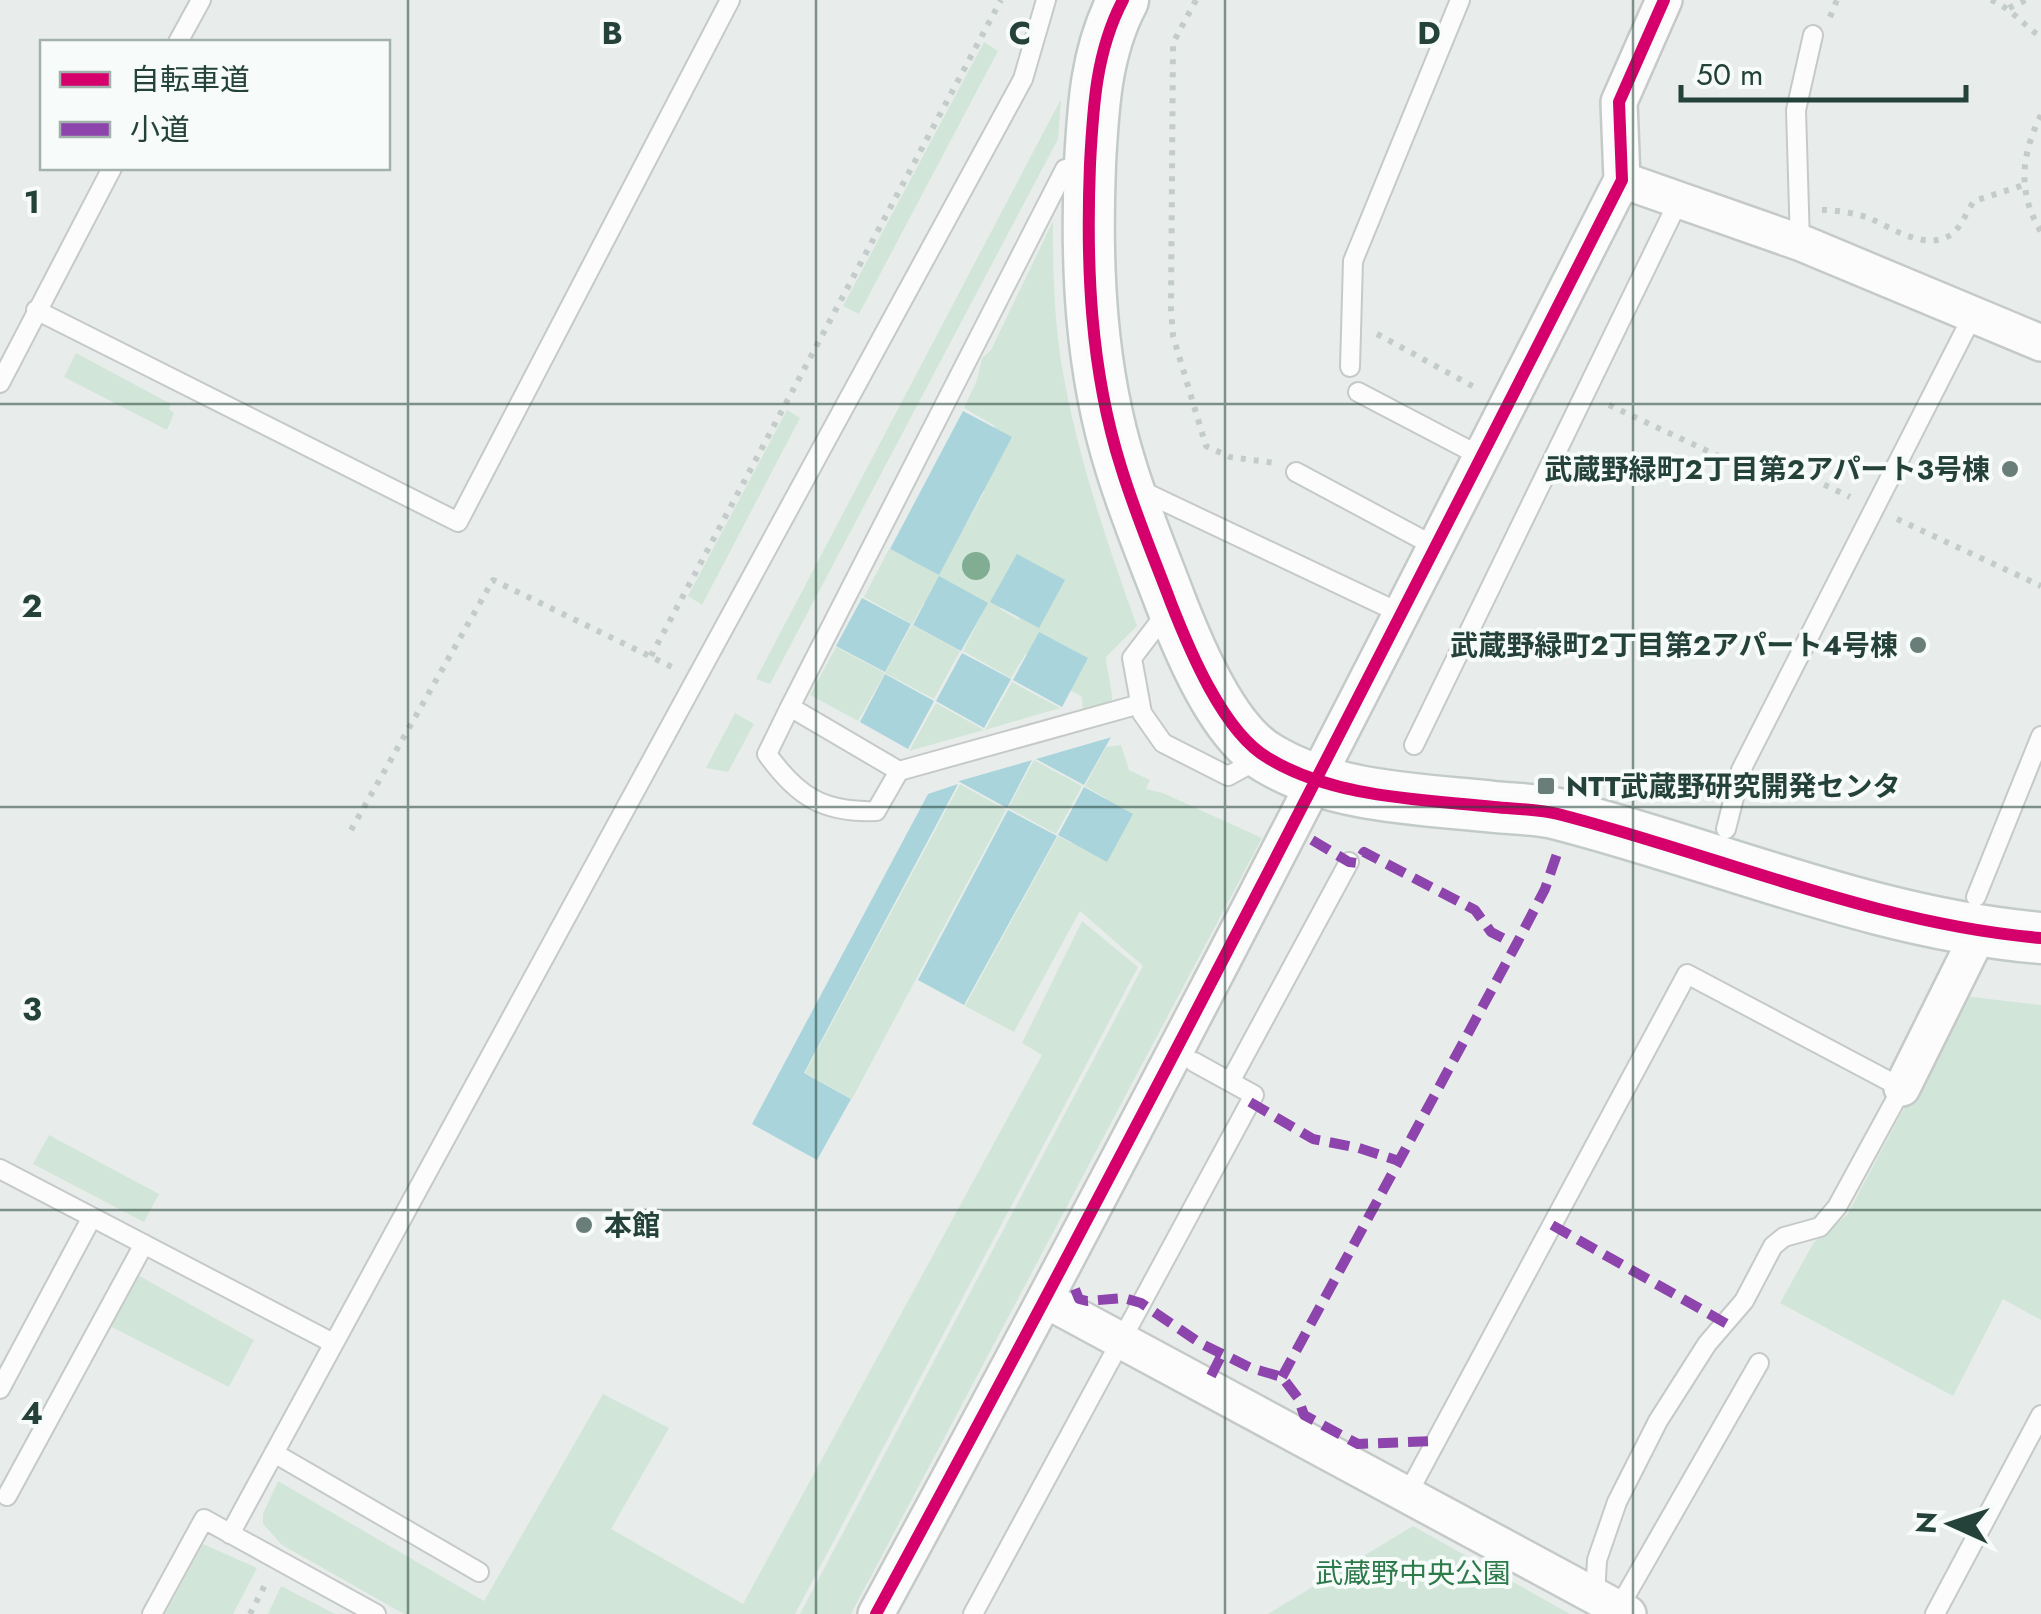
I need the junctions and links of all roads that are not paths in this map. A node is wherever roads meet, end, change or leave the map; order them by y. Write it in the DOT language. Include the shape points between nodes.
graph roads {
  1 [pos="201,0"];
  2 [pos="730,0"];
  3 [pos="1046,0"];
  4 [pos="1122,0"];
  5 [pos="1460,0"];
  6 [pos="1664,0"];
  7 [pos="1813,35"];
  8 [pos="179,40"];
  9 [pos="1065,169"];
  10 [pos="111,170"];
  11 [pos="1622,180"];
  12 [pos="1679,200"];
  13 [pos="1799,226"];
  14 [pos="36,310"];
  15 [pos="1972,315"];
  16 [pos="2041,343"];
  17 [pos="1350,367"];
  18 [pos="0,383"];
  19 [pos="1358,392"];
  20 [pos="1482,456"];
  21 [pos="1296,472"];
  22 [pos="1126,484"];
  23 [pos="1436,547"];
  24 [pos="1172,604"];
  25 [pos="1402,614"];
  26 [pos="1140,704"];
  27 [pos="790,707"];
  28 [pos="2041,736"];
  29 [pos="1414,746"];
  30 [pos="1264,757"];
  31 [pos="899,771"];
  32 [pos="1316,782"];
  33 [pos="1726,829"];
  34 [pos="1348,862"];
  35 [pos="1978,915"];
  36 [pos="2041,938"];
  37 [pos="1194,1062"];
  38 [pos="1230,1082"];
  39 [pos="1902,1088"];
  40 [pos="0,1169"];
  41 [pos="92,1217"];
  42 [pos="144,1244"];
  43 [pos="1046,1300"];
  44 [pos="1121,1340"];
  45 [pos="333,1343"];
  46 [pos="1759,1364"];
  47 [pos="0,1389"];
  48 [pos="2041,1415"];
  49 [pos="274,1453"];
  50 [pos="1407,1495"];
  51 [pos="7,1496"];
  52 [pos="230,1534"];
  53 [pos="479,1572"];
  54 [pos="1614,1606"];
  55 [pos="152,1614"];
  56 [pos="376,1614"];
  57 [pos="876,1614"];
  58 [pos="972,1614"];
  59 [pos="1935,1614"];
  1 -- 8 [label="lane"];
  2 -- 14 [label="lane" via="458,522"];
  3 -- 45 [label="lane" via="1023,79"];
  4 -- 22 [label="street" via="1107,31 1093,106 1089,280"];
  5 -- 17 [label="lane" via="1354,261"];
  6 -- 11 [label="street" via="1619,102"];
  7 -- 13 [label="lane" via="1796,110"];
  9 -- 27 [label="lane"];
  10 -- 14 [label="lane"];
  11 -- 12 [label="street"];
  11 -- 20 [label="street"];
  12 -- 13 [label="street"];
  12 -- 29 [label="lane"];
  13 -- 15 [label="street"];
  14 -- 18 [label="lane"];
  15 -- 16 [label="street"];
  15 -- 33 [label="lane" via="1741,770"];
  19 -- 20 [label="lane"];
  20 -- 23 [label="street"];
  21 -- 23 [label="lane"];
  22 -- 24 [label="street"];
  22 -- 25 [label="lane"];
  23 -- 25 [label="street"];
  24 -- 26 [label="lane" via="1132,658"];
  24 -- 30 [label="street" via="1195,664 1234,725"];
  25 -- 32 [label="street"];
  26 -- 30 [label="lane" via="1163,742 1228,776"];
  26 -- 31 [label="lane"];
  27 -- 31 [label="lane"];
  27 -- 31 [label="lane" via="767,754 818,804 876,812"];
  28 -- 35 [label="lane"];
  30 -- 32 [label="street"];
  32 -- 35 [label="street" via="1554,812 1790,884"];
  32 -- 43 [label="street"];
  34 -- 38 [label="lane"];
  35 -- 36 [label="street"];
  35 -- 39 [label="street"];
  37 -- 38 [label="lane"];
  38 -- 44 [label="lane" via="1254,1096"];
  39 -- 50 [label="lane" via="1687,974"];
  39 -- 54 [label="lane" via="1837,1207 1820,1226 1773,1246 1744,1301 1707,1344 1658,1422 1597,1560"];
  40 -- 41 [label="lane"];
  41 -- 42 [label="lane"];
  41 -- 47 [label="lane"];
  42 -- 45 [label="lane"];
  42 -- 51 [label="lane"];
  43 -- 44 [label="street"];
  43 -- 57 [label="street"];
  44 -- 50 [label="street"];
  44 -- 58 [label="lane"];
  45 -- 49 [label="lane"];
  46 -- 54 [label="lane"];
  48 -- 59 [label="lane"];
  49 -- 52 [label="lane"];
  49 -- 53 [label="lane"];
  50 -- 54 [label="street"];
  52 -- 55 [label="lane" via="204,1519"];
  52 -- 56 [label="lane"];
}
